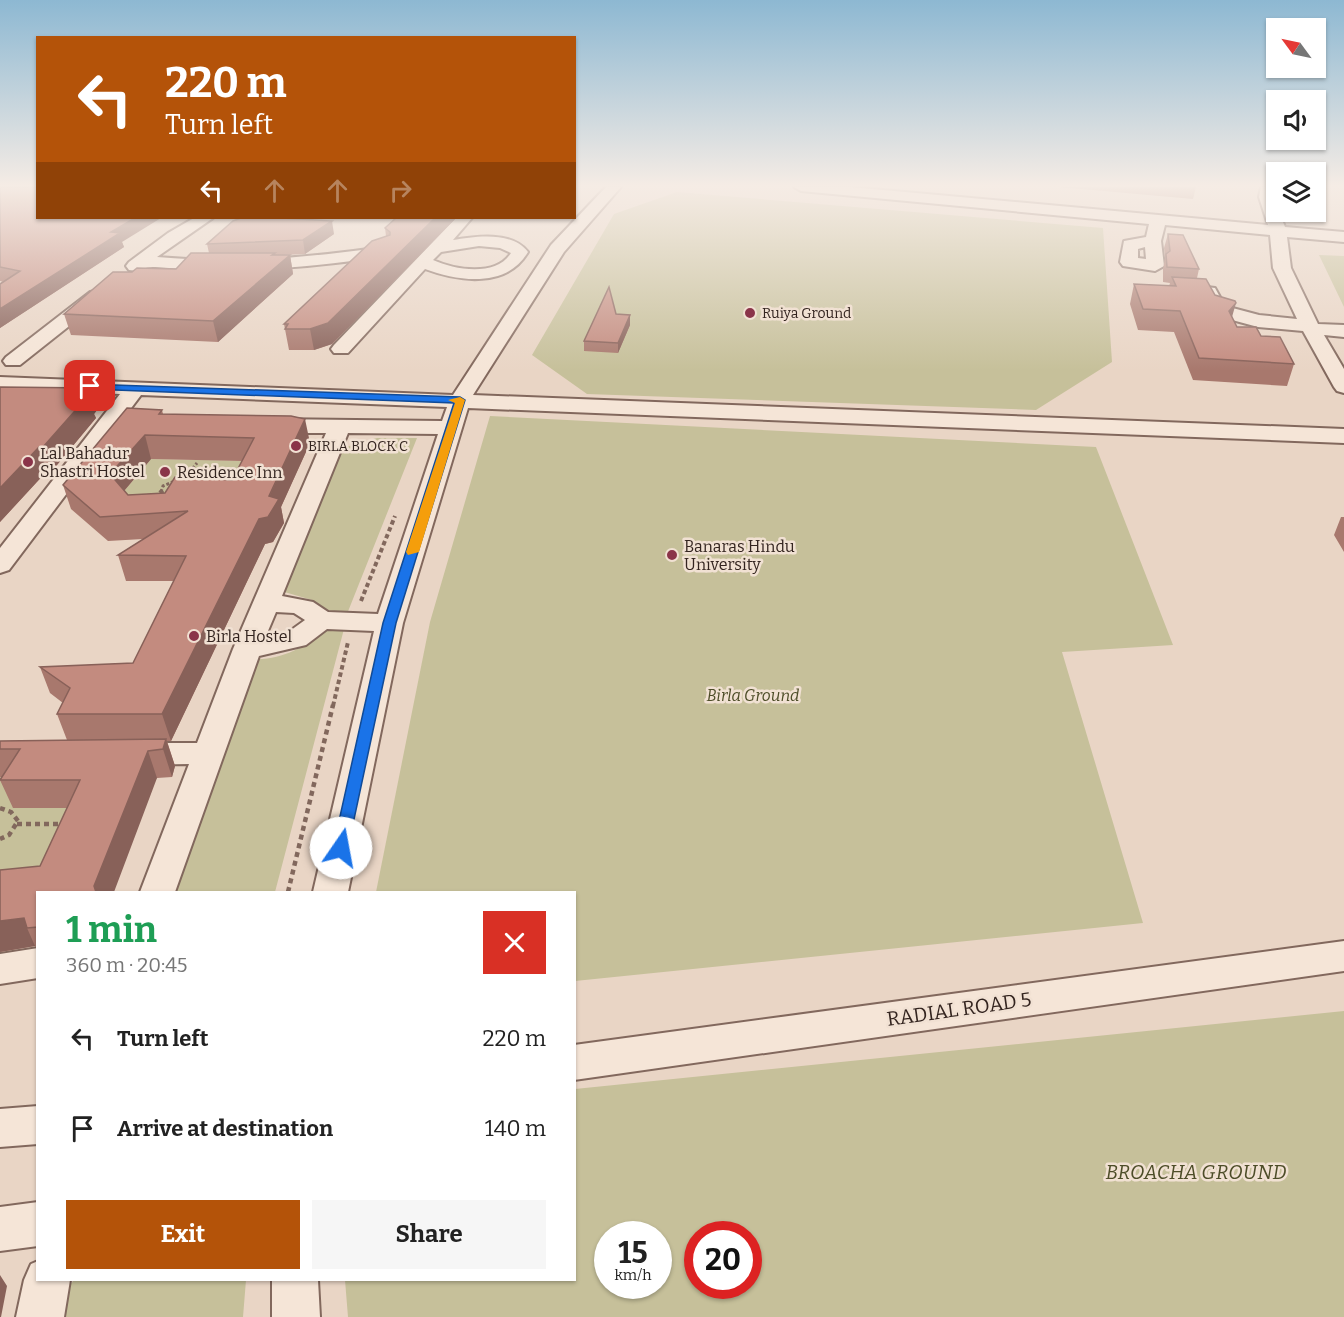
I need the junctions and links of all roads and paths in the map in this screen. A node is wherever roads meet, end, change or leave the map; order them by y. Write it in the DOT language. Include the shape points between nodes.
graph roads {
  1 [pos="158,248"];
  2 [pos="433,248"];
  3 [pos="445,248"];
  4 [pos="517,248"];
  5 [pos="557,248"];
  6 [pos="1280,248"];
  7 [pos="383,252"];
  8 [pos="426,255"];
  9 [pos="516,260"];
  10 [pos="142,261"];
  11 [pos="549,262"];
  12 [pos="1188,291"];
  13 [pos="1258,321"];
  14 [pos="1310,327"];
  15 [pos="1344,331"];
  16 [pos="1237,337"];
  17 [pos="341,349"];
  18 [pos="13,361"];
  19 [pos="0,382"];
  20 [pos="1344,387"];
  21 [pos="135,388"];
  22 [pos="460,400"];
  23 [pos="246,425"];
  24 [pos="339,428"];
  25 [pos="453,428"];
  26 [pos="1344,436"];
  27 [pos="197,463"];
  28 [pos="184,480"];
  29 [pos="190,481"];
  30 [pos="175,496"];
  31 [pos="396,515"];
  32 [pos="0,565"];
  33 [pos="266,604"];
  34 [pos="320,620"];
  35 [pos="353,621"];
  36 [pos="389,623"];
  37 [pos="247,649"];
  38 [pos="208,753"];
  39 [pos="104,754"];
  40 [pos="0,808"];
  41 [pos="16,824"];
  42 [pos="71,824"];
  43 [pos="0,839"];
  44 [pos="157,891"];
  45 [pos="288,891"];
  46 [pos="332,891"];
  47 [pos="1344,956"];
  48 [pos="36,963"];
  49 [pos="0,969"];
  50 [pos="576,1063"];
  51 [pos="36,1125"];
  52 [pos="0,1128"];
  53 [pos="36,1224"];
  54 [pos="0,1229"];
  55 [pos="47,1281"];
  56 [pos="295,1281"];
  57 [pos="40,1317"];
  58 [pos="296,1317"];
  1 -- 10 [label="street"];
  2 -- 8 [label="street"];
  3 -- 8 [label="street"];
  4 -- 9 [label="street" via="520,252"];
  5 -- 11 [label="street"];
  6 -- 14 [label="street" via="1282,268"];
  7 -- 10 [label="street" via="299,264 211,267"];
  8 -- 9 [label="street" via="435,269 481,274 496,272"];
  8 -- 17 [label="street"];
  9 -- 11 [label="street"];
  10 -- 18 [label="street"];
  11 -- 22 [label="street"];
  12 -- 13 [label="street" via="1209,292 1217,310"];
  13 -- 14 [label="street"];
  13 -- 16 [label="street" via="1252,329 1234,331"];
  14 -- 15 [label="street"];
  14 -- 20 [label="street"];
  19 -- 21 [label="street"];
  21 -- 22 [label="street"];
  21 -- 32 [label="street"];
  22 -- 25 [label="street"];
  22 -- 26 [label="street"];
  23 -- 24 [label="street"];
  24 -- 25 [label="street"];
  24 -- 33 [label="street"];
  25 -- 36 [label="street"];
  27 -- 28 [label="path"];
  28 -- 29 [label="path"];
  28 -- 30 [label="path" via="163,486 160,491"];
  31 -- 35 [label="path"];
  33 -- 34 [label="street" via="299,606 317,614"];
  33 -- 37 [label="street"];
  34 -- 35 [label="street"];
  34 -- 37 [label="street" via="312,631 298,639"];
  35 -- 36 [label="street"];
  35 -- 45 [label="path"];
  36 -- 46 [label="street"];
  37 -- 38 [label="street"];
  38 -- 39 [label="street"];
  38 -- 44 [label="street"];
  40 -- 41 [label="path" via="16,815"];
  41 -- 42 [label="path"];
  41 -- 43 [label="path" via="9,835"];
  47 -- 50 [label="street, RADIAL ROAD 5"];
  48 -- 49 [label="street"];
  51 -- 52 [label="street"];
  53 -- 54 [label="street"];
  55 -- 57 [label="street"];
  56 -- 58 [label="street"];
}
